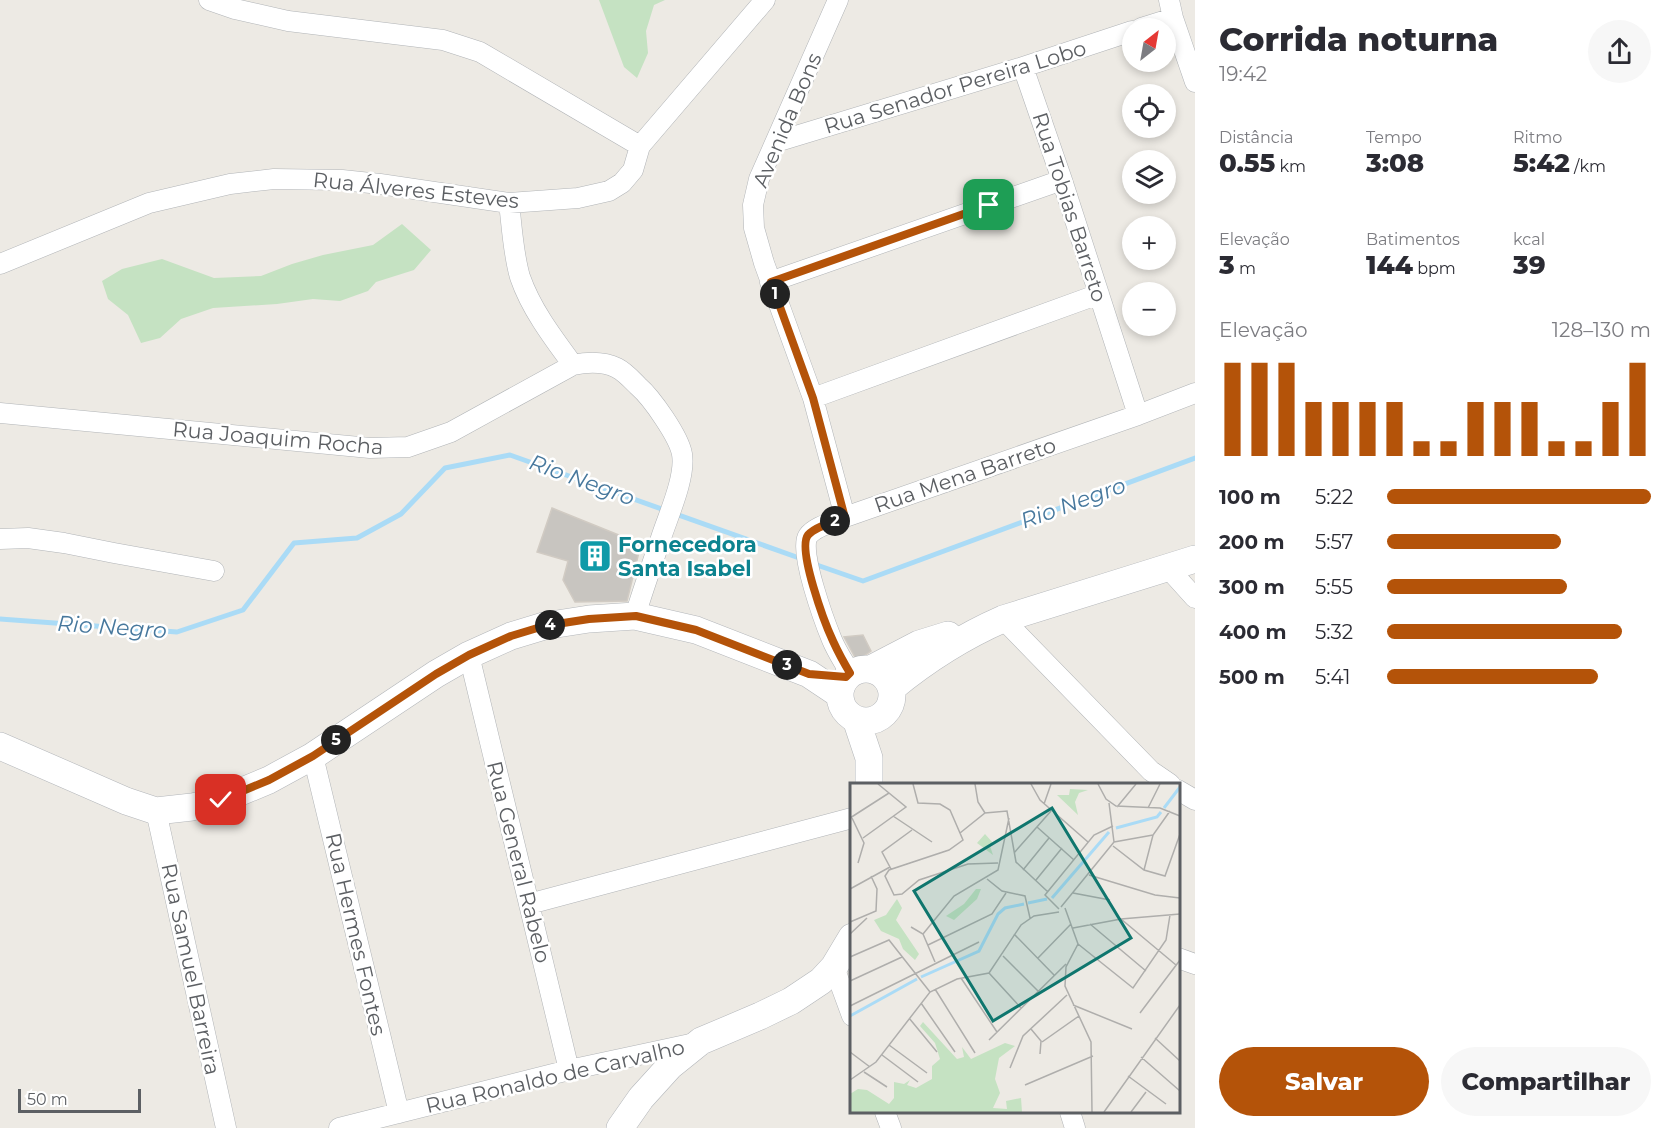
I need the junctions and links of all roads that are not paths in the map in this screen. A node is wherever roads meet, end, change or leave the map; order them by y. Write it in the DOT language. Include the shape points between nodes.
graph roads {
  1 [pos="209,0"];
  2 [pos="765,0"];
  3 [pos="838,0"];
  4 [pos="1171,9"];
  5 [pos="1157,18"];
  6 [pos="1122,34"];
  7 [pos="1023,68"];
  8 [pos="1195,82"];
  9 [pos="776,142"];
  10 [pos="640,146"];
  11 [pos="1062,180"];
  12 [pos="510,203"];
  13 [pos="0,264"];
  14 [pos="771,282"];
  15 [pos="1099,294"];
  16 [pos="573,365"];
  17 [pos="1195,393"];
  18 [pos="813,398"];
  19 [pos="0,413"];
  20 [pos="1138,415"];
  21 [pos="845,518"];
  22 [pos="0,539"];
  23 [pos="1195,559"];
  24 [pos="1168,568"];
  25 [pos="214,571"];
  26 [pos="1195,598"];
  27 [pos="636,616"];
  28 [pos="1003,619"];
  29 [pos="973,633"];
  30 [pos="469,655"];
  31 [pos="852,678"];
  32 [pos="892,688"];
  33 [pos="885,714"];
  34 [pos="856,719"];
  35 [pos="0,746"];
  36 [pos="313,756"];
  37 [pos="869,758"];
  38 [pos="869,783"];
  39 [pos="1169,783"];
  40 [pos="1180,791"];
  41 [pos="1195,800"];
  42 [pos="156,811"];
  43 [pos="850,819"];
  44 [pos="529,904"];
  45 [pos="850,940"];
  46 [pos="1180,958"];
  47 [pos="1195,964"];
  48 [pos="834,967"];
  49 [pos="850,1011"];
  50 [pos="701,1041"];
  51 [pos="569,1070"];
  52 [pos="399,1113"];
  53 [pos="885,1113"];
  54 [pos="1070,1113"];
  55 [pos="226,1128"];
  56 [pos="339,1128"];
  57 [pos="620,1128"];
  58 [pos="891,1128"];
  59 [pos="1075,1128"];
  1 -- 10 [label="street" via="288,21 444,40 480,52"];
  2 -- 10 [label="street"];
  3 -- 9 [label="street, Avenida Bons"];
  4 -- 5 [label="street"];
  4 -- 8 [label="street"];
  6 -- 7 [label="street, Rua Senador Pereira Lobo"];
  7 -- 9 [label="street, Rua Senador Pereira Lobo"];
  7 -- 11 [label="street, Rua Tobias Barreto"];
  9 -- 14 [label="street, Avenida Bons" via="759,179 753,205 754,228"];
  10 -- 12 [label="street, Rua Álveres Esteves" via="633,170 609,191 578,198"];
  11 -- 14 [label="street"];
  11 -- 15 [label="street, Rua Tobias Barreto"];
  12 -- 13 [label="street, Rua Álveres Esteves" via="342,180 274,179 230,184 149,203"];
  12 -- 16 [label="street" via="520,277 534,308"];
  14 -- 18 [label="street, Avenida Bons"];
  15 -- 18 [label="street"];
  15 -- 20 [label="street, Rua Tobias Barreto"];
  16 -- 19 [label="street, Rua Joaquim Rocha" via="451,432 408,447 370,448"];
  16 -- 27 [label="street" via="586,362 618,368 645,392 677,438 682,454 675,496"];
  17 -- 20 [label="street, Rua Mena Barreto"];
  18 -- 21 [label="street, Avenida Bons"];
  20 -- 21 [label="street, Rua Mena Barreto"];
  21 -- 31 [label="street, Rua Mena Barreto" via="815,530 808,536 805,552 825,622"];
  22 -- 25 [label="street" via="64,543"];
  23 -- 24 [label="main road"];
  24 -- 26 [label="street"];
  24 -- 28 [label="main road"];
  27 -- 30 [label="main road" via="544,626"];
  27 -- 31 [label="main road" via="696,630 809,674"];
  28 -- 29 [label="main road"];
  28 -- 39 [label="street" via="1151,771"];
  29 -- 31 [label="main road" via="919,644"];
  29 -- 32 [label="main road" via="929,659"];
  30 -- 36 [label="main road"];
  30 -- 44 [label="street, Rua General Rabelo"];
  31 -- 32 [label="main road" via="880,672"];
  31 -- 34 [label="main road" via="841,704"];
  32 -- 33 [label="main road" via="892,702"];
  33 -- 34 [label="main road" via="866,721"];
  33 -- 37 [label="main road"];
  34 -- 37 [label="main road"];
  35 -- 42 [label="main road"];
  36 -- 42 [label="main road" via="221,800"];
  36 -- 52 [label="street, Rua Hermes Fontes"];
  37 -- 38 [label="main road"];
  40 -- 41 [label="street"];
  42 -- 55 [label="street, Rua Samuel Barreira"];
  43 -- 44 [label="street"];
  44 -- 51 [label="street, Rua General Rabelo"];
  45 -- 48 [label="main road"];
  46 -- 47 [label="street"];
  48 -- 49 [label="street"];
  48 -- 50 [label="main road" via="821,981 791,1000"];
  50 -- 51 [label="street, Rua Ronaldo de Carvalho"];
  50 -- 57 [label="main road" via="670,1066"];
  51 -- 52 [label="street, Rua Ronaldo de Carvalho"];
  52 -- 56 [label="street, Rua Ronaldo de Carvalho"];
  53 -- 58 [label="street"];
  54 -- 59 [label="street"];
}
